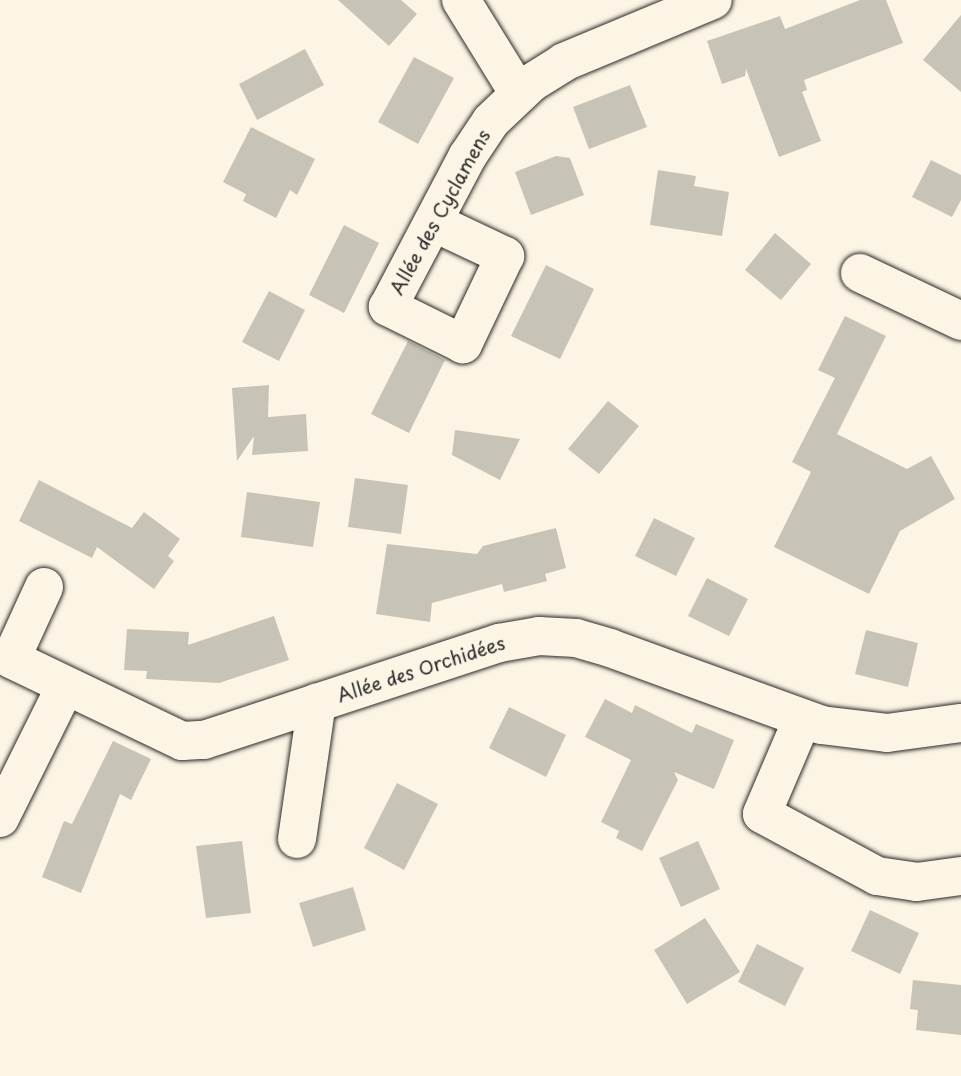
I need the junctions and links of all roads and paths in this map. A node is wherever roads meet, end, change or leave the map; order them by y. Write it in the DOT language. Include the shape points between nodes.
graph roads {
  1 [pos="461,0"];
  2 [pos="713,0"];
  3 [pos="519,94"];
  4 [pos="433,222"];
  5 [pos="860,272"];
  6 [pos="961,321"];
  7 [pos="44,587"];
  8 [pos="65,687"];
  9 [pos="317,702"];
  10 [pos="802,720"];
  11 [pos="961,723"];
  12 [pos="0,818"];
  13 [pos="297,839"];
  14 [pos="961,876"];
  1 -- 3 [label="street"];
  2 -- 3 [label="street, Allée des Cyclamens" via="564,62"];
  3 -- 4 [label="street, Allée des Cyclamens" via="479,138"];
  4 -- 4 [label="street, Allée des Cyclamens" via="387,307 463,344 505,256"];
  5 -- 6 [label="street"];
  7 -- 8 [label="street, Allée des Orchidées" via="11,659"];
  8 -- 9 [label="street, Allée des Orchidées" via="168,738 193,742"];
  8 -- 12 [label="street"];
  9 -- 10 [label="street, Allée des Orchidées" via="499,643 560,636 610,648"];
  9 -- 13 [label="street"];
  10 -- 11 [label="street, Allée des Orchidées" via="887,733"];
  10 -- 14 [label="street" via="762,814 877,876 917,882"];
}
